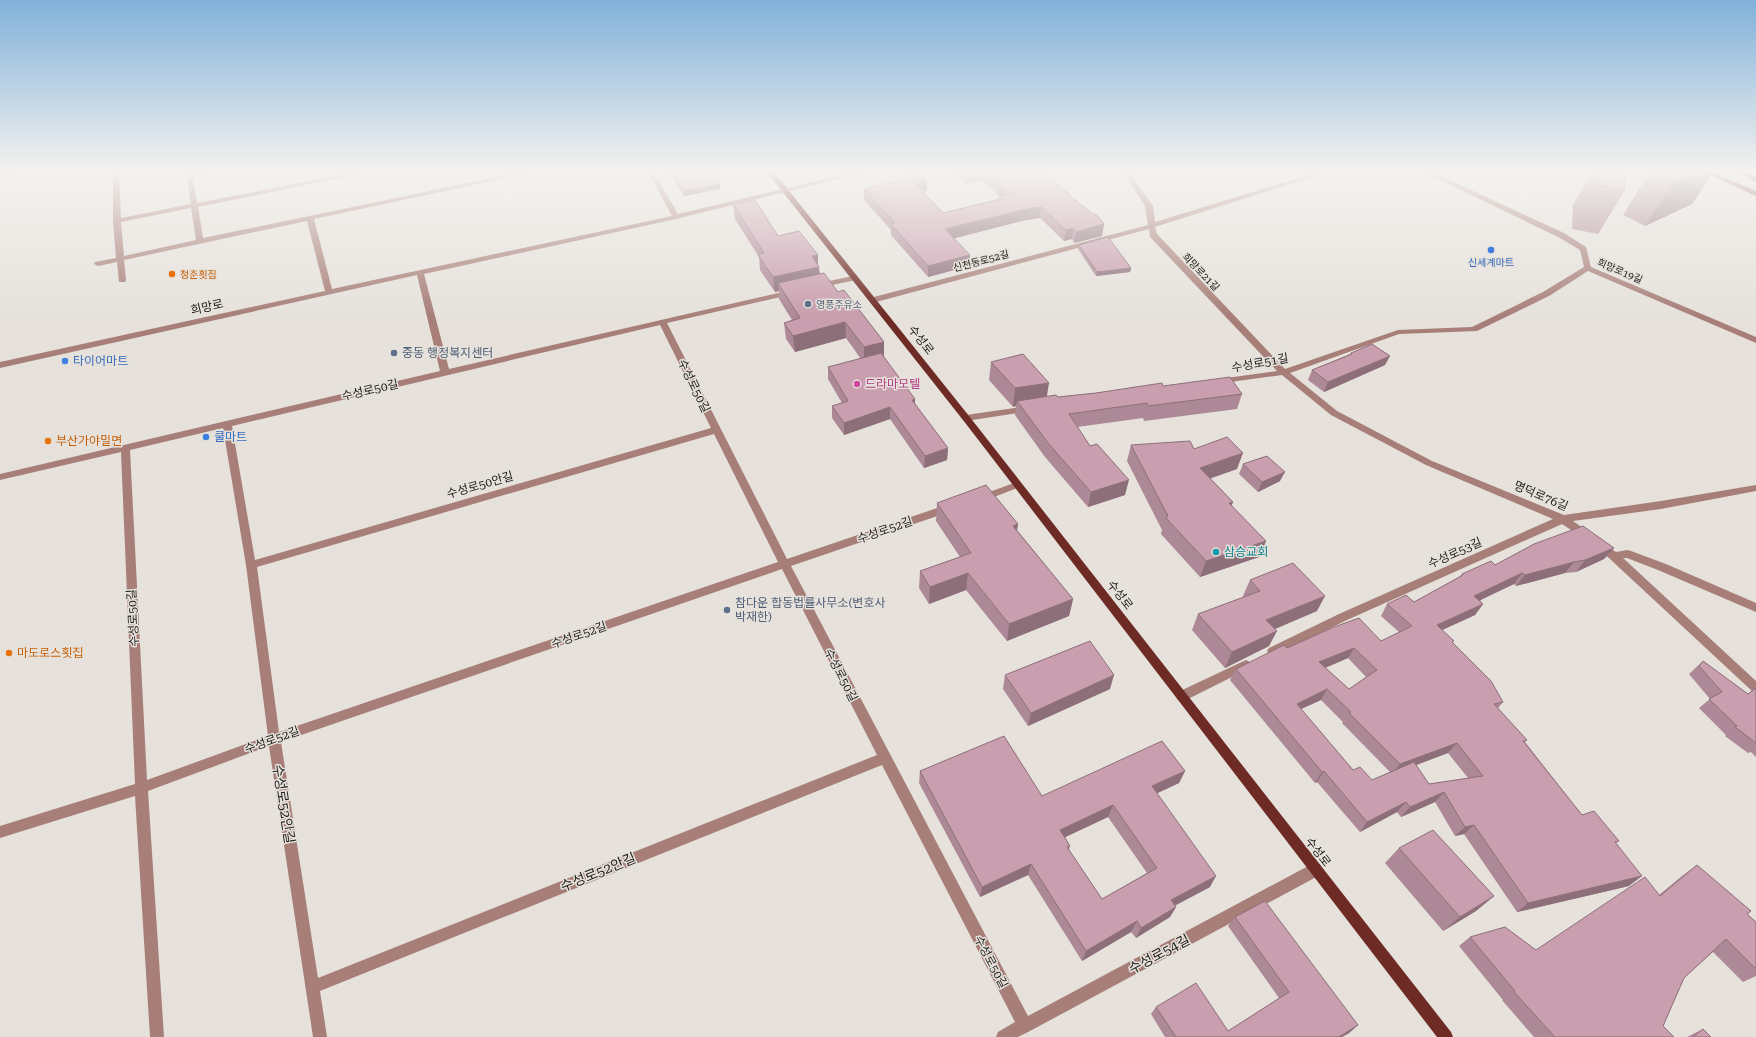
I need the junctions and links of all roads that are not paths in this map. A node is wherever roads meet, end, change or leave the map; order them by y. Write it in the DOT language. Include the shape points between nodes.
graph roads {
  1 [pos="120,220"];
  2 [pos="196,220"];
  3 [pos="299,220"];
  4 [pos="311,220"];
  5 [pos="660,220"];
  6 [pos="808,220"];
  7 [pos="1150,220"];
  8 [pos="1169,220"];
  9 [pos="1530,220"];
  10 [pos="117,221"];
  11 [pos="1151,226"];
  12 [pos="200,241"];
  13 [pos="121,259"];
  14 [pos="98,264"];
  15 [pos="1588,268"];
  16 [pos="420,272"];
  17 [pos="853,278"];
  18 [pos="122,280"];
  19 [pos="329,292"];
  20 [pos="873,300"];
  21 [pos="662,321"];
  22 [pos="1756,340"];
  23 [pos="0,365"];
  24 [pos="445,372"];
  25 [pos="1285,372"];
  26 [pos="1209,383"];
  27 [pos="1041,407"];
  28 [pos="966,418"];
  29 [pos="227,424"];
  30 [pos="715,430"];
  31 [pos="125,447"];
  32 [pos="0,477"];
  33 [pos="1017,485"];
  34 [pos="1756,488"];
  35 [pos="972,501"];
  36 [pos="957,506"];
  37 [pos="1564,519"];
  38 [pos="1614,556"];
  39 [pos="785,564"];
  40 [pos="251,565"];
  41 [pos="1756,608"];
  42 [pos="1266,655"];
  43 [pos="1252,662"];
  44 [pos="1756,688"];
  45 [pos="1182,696"];
  46 [pos="274,740"];
  47 [pos="884,758"];
  48 [pos="141,788"];
  49 [pos="0,832"];
  50 [pos="1315,870"];
  51 [pos="313,987"];
  52 [pos="1025,1026"];
  53 [pos="157,1037"];
  54 [pos="320,1037"];
  55 [pos="1003,1037"];
  56 [pos="1446,1037"];
  1 -- 10 [label="street"];
  2 -- 12 [label="street"];
  3 -- 12 [label="street"];
  4 -- 19 [label="street"];
  5 -- 16 [label="street, 희망로"];
  6 -- 17 [label="main road, 수성로"];
  7 -- 11 [label="street, 희망로21길"];
  8 -- 11 [label="street, 신천동로52길"];
  9 -- 15 [label="street, 희망로19길" via="1561,235 1582,249"];
  10 -- 13 [label="street"];
  11 -- 20 [label="street, 신천동로52길"];
  11 -- 25 [label="street, 희망로21길" via="1152,235"];
  12 -- 13 [label="street"];
  13 -- 14 [label="street"];
  13 -- 18 [label="street"];
  15 -- 22 [label="street, 희망로19길"];
  15 -- 25 [label="street, 수성로51길" via="1546,294 1474,329 1398,332"];
  16 -- 19 [label="street, 희망로"];
  16 -- 24 [label="street"];
  17 -- 20 [label="main road, 수성로"];
  17 -- 21 [label="street, 수성로50길"];
  19 -- 23 [label="street, 희망로"];
  20 -- 28 [label="main road, 수성로"];
  21 -- 24 [label="street, 수성로50길"];
  21 -- 30 [label="street, 수성로50길"];
  24 -- 29 [label="street, 수성로50길"];
  25 -- 26 [label="street, 수성로51길"];
  25 -- 37 [label="street, 명덕로76길" via="1334,413 1429,464"];
  27 -- 28 [label="street"];
  28 -- 33 [label="main road, 수성로"];
  29 -- 31 [label="street, 수성로50길"];
  29 -- 40 [label="street"];
  30 -- 39 [label="street, 수성로50길"];
  30 -- 40 [label="street, 수성로50안길"];
  31 -- 32 [label="street, 수성로50길"];
  31 -- 48 [label="street, 수성로50길"];
  33 -- 35 [label="street"];
  33 -- 45 [label="main road, 수성로"];
  34 -- 37 [label="street, 수성로53길" via="1661,506"];
  36 -- 39 [label="street, 수성로52길"];
  37 -- 38 [label="street, 명덕로76길"];
  37 -- 42 [label="street, 수성로53길" via="1343,617"];
  38 -- 41 [label="street" via="1628,554"];
  38 -- 44 [label="street, 명덕로76길"];
  39 -- 46 [label="street, 수성로52길"];
  39 -- 47 [label="street, 수성로50길"];
  40 -- 46 [label="street"];
  43 -- 45 [label="street"];
  45 -- 50 [label="main road, 수성로"];
  46 -- 48 [label="street, 수성로52길"];
  46 -- 51 [label="street, 수성로52안길"];
  47 -- 51 [label="street, 수성로52안길"];
  47 -- 52 [label="street, 수성로50길"];
  48 -- 49 [label="street, 수성로52길"];
  48 -- 53 [label="street"];
  50 -- 52 [label="street, 수성로54길"];
  50 -- 56 [label="main road, 수성로"];
  51 -- 54 [label="street, 수성로52안길"];
  52 -- 55 [label="street, 수성로54길"];
}
